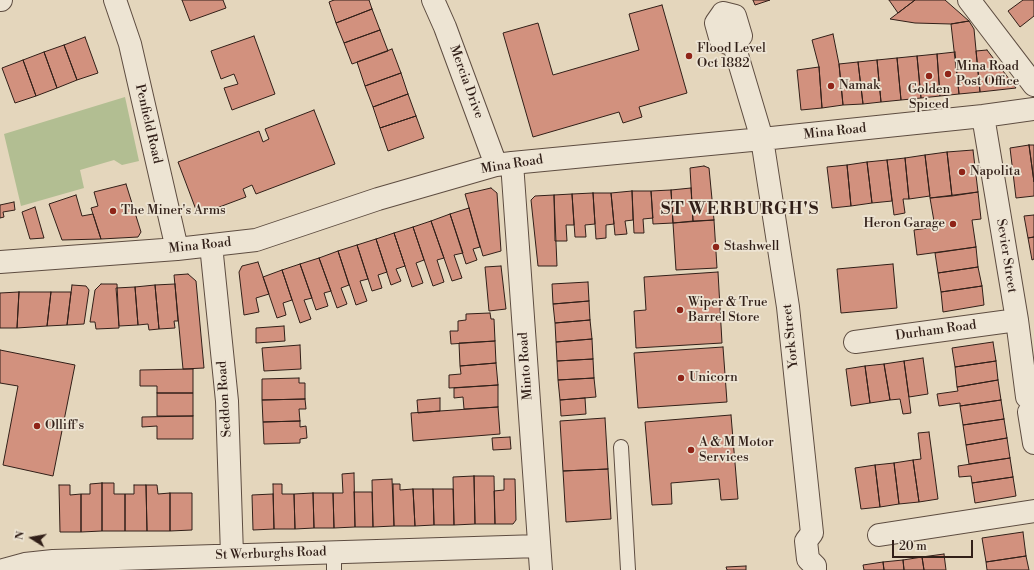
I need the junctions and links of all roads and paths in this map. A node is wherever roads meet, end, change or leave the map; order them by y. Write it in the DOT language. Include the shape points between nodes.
graph roads {
  1 [pos="115,0"];
  2 [pos="433,0"];
  3 [pos="969,0"];
  4 [pos="720,6"];
  5 [pos="1034,85"];
  6 [pos="1034,109"];
  7 [pos="983,116"];
  8 [pos="762,139"];
  9 [pos="504,164"];
  10 [pos="211,245"];
  11 [pos="177,249"];
  12 [pos="0,262"];
  13 [pos="1017,320"];
  14 [pos="855,342"];
  15 [pos="1034,443"];
  16 [pos="621,448"];
  17 [pos="1034,511"];
  18 [pos="879,535"];
  19 [pos="540,546"];
  20 [pos="232,554"];
  21 [pos="334,561"];
  22 [pos="815,568"];
  23 [pos="3,570"];
  24 [pos="541,570"];
  25 [pos="628,570"];
  1 -- 11 [label="street, Penfield Road" via="130,44"];
  2 -- 9 [label="street, Mercia Drive"];
  3 -- 5 [label="street"];
  4 -- 8 [label="street, York Street" via="716,23 719,36 721,41 734,45"];
  6 -- 7 [label="street, Mina Road"];
  7 -- 8 [label="street, Mina Road"];
  7 -- 13 [label="street, Sevier Street"];
  8 -- 9 [label="street, Mina Road"];
  8 -- 22 [label="street, York Street" via="788,307 812,532 820,540 821,560"];
  9 -- 10 [label="street, Mina Road" via="378,199 256,240"];
  9 -- 19 [label="street, Minto Road"];
  10 -- 11 [label="street, Mina Road"];
  10 -- 20 [label="street, Seddon Road" via="227,401"];
  11 -- 12 [label="street, Mina Road"];
  13 -- 14 [label="street, Durham Road"];
  13 -- 15 [label="street, Sevier Street"];
  16 -- 25 [label="lane"];
  17 -- 18 [label="street"];
  19 -- 21 [label="street, St Werburghs Road"];
  19 -- 24 [label="street, Minto Road"];
  20 -- 21 [label="street, St Werburghs Road"];
  20 -- 23 [label="street, St Werburghs Road" via="53,561 24,564"];
}
